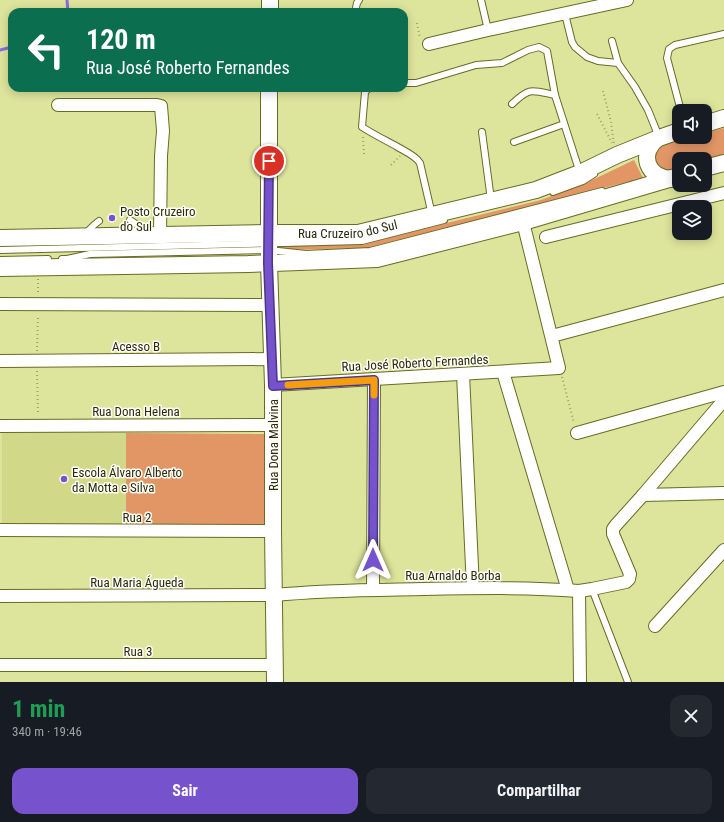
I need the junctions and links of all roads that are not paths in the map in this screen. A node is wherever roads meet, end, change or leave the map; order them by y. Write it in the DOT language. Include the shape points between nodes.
graph roads {
  1 [pos="481,0"];
  2 [pos="627,0"];
  3 [pos="565,14"];
  4 [pos="488,30"];
  5 [pos="724,34"];
  6 [pos="612,41"];
  7 [pos="430,44"];
  8 [pos="618,63"];
  9 [pos="408,83"];
  10 [pos="269,92"];
  11 [pos="365,92"];
  12 [pos="554,95"];
  13 [pos="512,104"];
  14 [pos="679,104"];
  15 [pos="58,105"];
  16 [pos="724,118"];
  17 [pos="712,122"];
  18 [pos="564,124"];
  19 [pos="482,132"];
  20 [pos="672,133"];
  21 [pos="659,138"];
  22 [pos="514,142"];
  23 [pos="724,162"];
  24 [pos="712,166"];
  25 [pos="580,173"];
  26 [pos="597,173"];
  27 [pos="672,178"];
  28 [pos="672,178"];
  29 [pos="672,179"];
  30 [pos="633,183"];
  31 [pos="610,189"];
  32 [pos="724,193"];
  33 [pos="548,194"];
  34 [pos="491,201"];
  35 [pos="433,216"];
  36 [pos="451,219"];
  37 [pos="130,220"];
  38 [pos="100,221"];
  39 [pos="523,222"];
  40 [pos="152,235"];
  41 [pos="82,236"];
  42 [pos="546,237"];
  43 [pos="0,238"];
  44 [pos="268,247"];
  45 [pos="0,250"];
  46 [pos="0,260"];
  47 [pos="0,268"];
  48 [pos="724,290"];
  49 [pos="0,304"];
  50 [pos="270,305"];
  51 [pos="552,336"];
  52 [pos="272,359"];
  53 [pos="0,361"];
  54 [pos="503,372"];
  55 [pos="463,374"];
  56 [pos="374,380"];
  57 [pos="273,386"];
  58 [pos="724,392"];
  59 [pos="724,400"];
  60 [pos="273,425"];
  61 [pos="0,426"];
  62 [pos="577,433"];
  63 [pos="724,493"];
  64 [pos="643,494"];
  65 [pos="0,530"];
  66 [pos="273,531"];
  67 [pos="724,550"];
  68 [pos="473,588"];
  69 [pos="592,589"];
  70 [pos="373,590"];
  71 [pos="574,590"];
  72 [pos="275,595"];
  73 [pos="0,596"];
  74 [pos="655,626"];
  75 [pos="0,665"];
  76 [pos="275,665"];
  77 [pos="276,682"];
  78 [pos="580,682"];
  79 [pos="628,682"];
  1 -- 4 [label="lane"];
  2 -- 3 [label="street"];
  3 -- 4 [label="street"];
  3 -- 8 [label="lane" via="575,47 598,61"];
  4 -- 7 [label="street"];
  5 -- 14 [label="lane" via="675,45 669,50 667,58"];
  6 -- 8 [label="lane"];
  8 -- 21 [label="lane" via="648,110"];
  9 -- 12 [label="lane" via="416,83 476,65 502,62 539,47 547,51"];
  10 -- 44 [label="main road, Rua Dona Malvina"];
  11 -- 35 [label="lane" via="362,127 418,160"];
  12 -- 13 [label="lane" via="533,90 522,94"];
  12 -- 18 [label="lane"];
  15 -- 40 [label="street" via="161,106 164,131"];
  16 -- 17 [label="main road"];
  18 -- 22 [label="lane"];
  18 -- 25 [label="lane"];
  19 -- 34 [label="lane"];
  20 -- 21 [label="main road, Rua Cruzeiro do Sul"];
  21 -- 25 [label="main road, Rua Cruzeiro do Sul"];
  21 -- 27 [label="main road" via="649,148 647,161 653,173"];
  23 -- 24 [label="main road"];
  25 -- 34 [label="main road, Rua Cruzeiro do Sul" via="536,190"];
  26 -- 33 [label="lane"];
  28 -- 30 [label="lane"];
  29 -- 39 [label="main road, Rua Cruzeiro do Sul"];
  31 -- 44 [label="lane" via="370,251 306,254"];
  32 -- 42 [label="street"];
  34 -- 35 [label="main road, Rua Cruzeiro do Sul"];
  35 -- 44 [label="main road, Rua Cruzeiro do Sul" via="358,233"];
  36 -- 44 [label="lane" via="362,241"];
  37 -- 40 [label="lane"];
  38 -- 41 [label="lane"];
  39 -- 44 [label="main road, Rua Cruzeiro do Sul" via="377,259"];
  39 -- 51 [label="street"];
  40 -- 41 [label="main road, Rua Cruzeiro do Sul"];
  40 -- 44 [label="main road, Rua Cruzeiro do Sul"];
  41 -- 43 [label="main road, Rua Cruzeiro do Sul"];
  44 -- 45 [label="lane"];
  44 -- 46 [label="lane" via="90,254 67,259"];
  44 -- 47 [label="main road, Rua Cruzeiro do Sul"];
  44 -- 50 [label="main road, Rua Dona Malvina"];
  48 -- 51 [label="street"];
  49 -- 50 [label="street"];
  50 -- 52 [label="main road, Rua Dona Malvina"];
  51 -- 54 [label="street, Rua José Roberto Fernandes" via="559,368"];
  52 -- 53 [label="street, Acesso B"];
  52 -- 57 [label="main road, Rua Dona Malvina"];
  54 -- 55 [label="street, Rua José Roberto Fernandes"];
  54 -- 71 [label="street"];
  55 -- 56 [label="street, Rua José Roberto Fernandes"];
  55 -- 68 [label="street"];
  56 -- 57 [label="street, Rua José Roberto Fernandes"];
  56 -- 70 [label="street"];
  57 -- 60 [label="main road, Rua Dona Malvina"];
  58 -- 62 [label="street"];
  59 -- 64 [label="street"];
  60 -- 61 [label="street, Rua Dona Helena"];
  60 -- 66 [label="main road, Rua Dona Malvina"];
  63 -- 64 [label="street"];
  64 -- 69 [label="street, Rua Arnaldo Borba" via="613,529 630,580"];
  65 -- 66 [label="street, Rua 2"];
  66 -- 72 [label="main road, Rua Dona Malvina"];
  67 -- 74 [label="street"];
  68 -- 70 [label="street, Rua Arnaldo Borba"];
  68 -- 71 [label="street, Rua Arnaldo Borba"];
  69 -- 71 [label="street, Rua Arnaldo Borba"];
  69 -- 79 [label="lane"];
  70 -- 72 [label="street, Rua Arnaldo Borba"];
  71 -- 78 [label="street"];
  72 -- 73 [label="street, Rua Maria Águeda"];
  72 -- 76 [label="main road, Rua Dona Malvina"];
  75 -- 76 [label="street, Rua 3"];
  76 -- 77 [label="main road, Rua Dona Malvina"];
}
